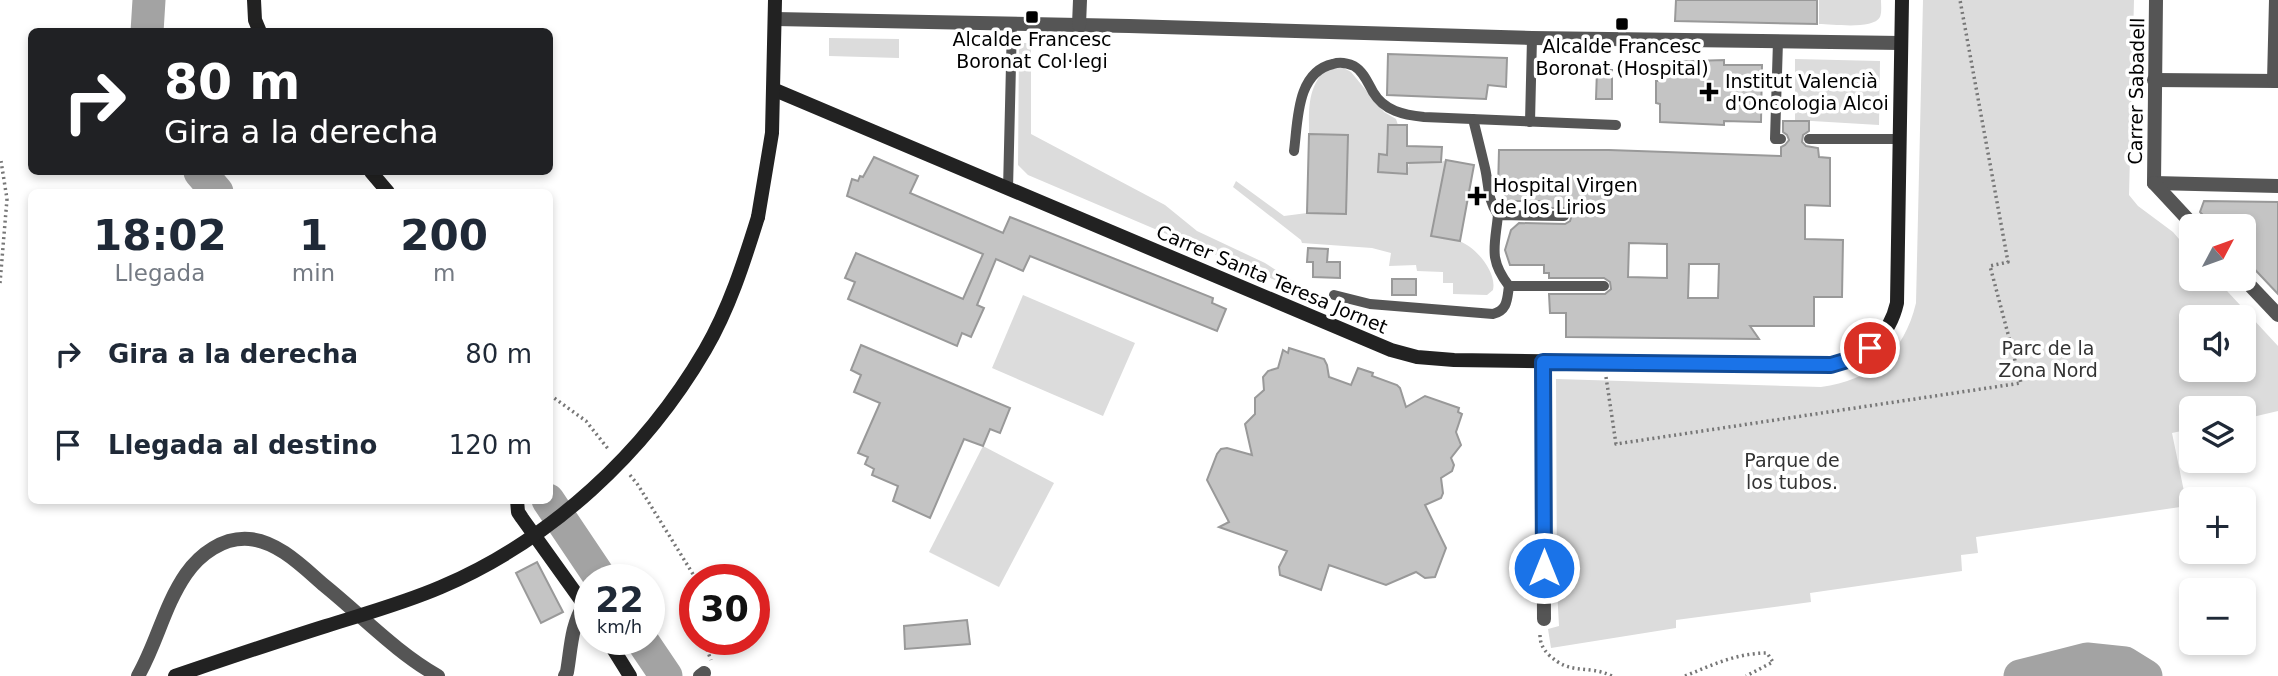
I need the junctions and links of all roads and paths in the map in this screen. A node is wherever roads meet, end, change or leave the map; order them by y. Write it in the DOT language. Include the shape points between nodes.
graph roads {
  1 [pos="254,0"];
  2 [pos="775,0"];
  3 [pos="1080,0"];
  4 [pos="1902,0"];
  5 [pos="2156,0"];
  6 [pos="2276,5"];
  7 [pos="775,19"];
  8 [pos="1012,23"];
  9 [pos="1079,25"];
  10 [pos="258,28"];
  11 [pos="1532,38"];
  12 [pos="1778,41"];
  13 [pos="1901,43"];
  14 [pos="2154,80"];
  15 [pos="2276,81"];
  16 [pos="775,90"];
  17 [pos="1473,119"];
  18 [pos="1530,122"];
  19 [pos="1615,125"];
  20 [pos="1781,139"];
  21 [pos="1809,139"];
  22 [pos="1900,139"];
  23 [pos="1294,151"];
  24 [pos="1,161"];
  25 [pos="374,175"];
  26 [pos="2154,183"];
  27 [pos="2278,186"];
  28 [pos="385,189"];
  29 [pos="1008,189"];
  30 [pos="2183,214"];
  31 [pos="1498,215"];
  32 [pos="1564,216"];
  33 [pos="5,222"];
  34 [pos="0,229"];
  35 [pos="0,282"];
  36 [pos="1509,286"];
  37 [pos="1604,286"];
  38 [pos="2256,291"];
  39 [pos="1334,295"];
  40 [pos="2278,315"];
  41 [pos="1543,362"];
  42 [pos="553,397"];
  43 [pos="612,453"];
  44 [pos="629,474"];
  45 [pos="517,504"];
  46 [pos="687,564"];
  47 [pos="574,591"];
  48 [pos="1544,619"];
  49 [pos="574,626"];
  50 [pos="617,655"];
  51 [pos="138,676"];
  52 [pos="174,676"];
  53 [pos="438,676"];
  54 [pos="565,676"];
  55 [pos="630,676"];
  56 [pos="1612,676"];
  57 [pos="1685,676"];
  58 [pos="1746,676"];
  1 -- 10 [label="street"];
  2 -- 7 [label="street"];
  3 -- 9 [label="street"];
  4 -- 13 [label="street"];
  5 -- 14 [label="street, Carrer Sabadell"];
  6 -- 15 [label="street"];
  7 -- 8 [label="street"];
  7 -- 16 [label="street"];
  8 -- 9 [label="street"];
  8 -- 29 [label="lane"];
  9 -- 11 [label="street"];
  11 -- 12 [label="street"];
  11 -- 18 [label="lane"];
  12 -- 13 [label="street"];
  12 -- 20 [label="lane" via="1774,139"];
  13 -- 22 [label="street"];
  14 -- 15 [label="street"];
  14 -- 26 [label="street, Carrer Sabadell"];
  16 -- 29 [label="street, Carrer Santa Teresa Jornet"];
  16 -- 52 [label="street, bridge" via="758,217 726,307 705,349 630,452 571,509 512,550 442,587"];
  17 -- 18 [label="lane"];
  17 -- 23 [label="lane" via="1392,110 1374,95 1354,66 1337,63 1316,72 1303,91"];
  17 -- 31 [label="lane" via="1491,205"];
  18 -- 19 [label="lane"];
  21 -- 22 [label="lane"];
  22 -- 41 [label="street, Carrer Santa Teresa Jornet" via="1897,303 1889,327 1870,348 1831,365"];
  24 -- 33 [label="path" via="7,199"];
  25 -- 28 [label="street"];
  26 -- 27 [label="street"];
  26 -- 30 [label="street"];
  29 -- 41 [label="street, Carrer Santa Teresa Jornet" via="1391,350 1439,359"];
  31 -- 32 [label="lane"];
  31 -- 36 [label="lane" via="1495,265"];
  33 -- 34 [label="path"];
  33 -- 35 [label="path"];
  36 -- 37 [label="lane"];
  36 -- 39 [label="lane" via="1506,305 1493,314 1370,304"];
  38 -- 40 [label="street"];
  41 -- 48 [label="street"];
  42 -- 43 [label="path" via="586,421"];
  44 -- 46 [label="path"];
  45 -- 47 [label="street" via="518,512"];
  48 -- 56 [label="path" via="1540,642 1560,666"];
  49 -- 54 [label="street"];
  50 -- 55 [label="street"];
  51 -- 53 [label="street" via="166,611 195,563 222,543 248,539 278,549 302,566 412,660"];
  57 -- 58 [label="path" via="1730,657 1767,653 1773,662"];
}
